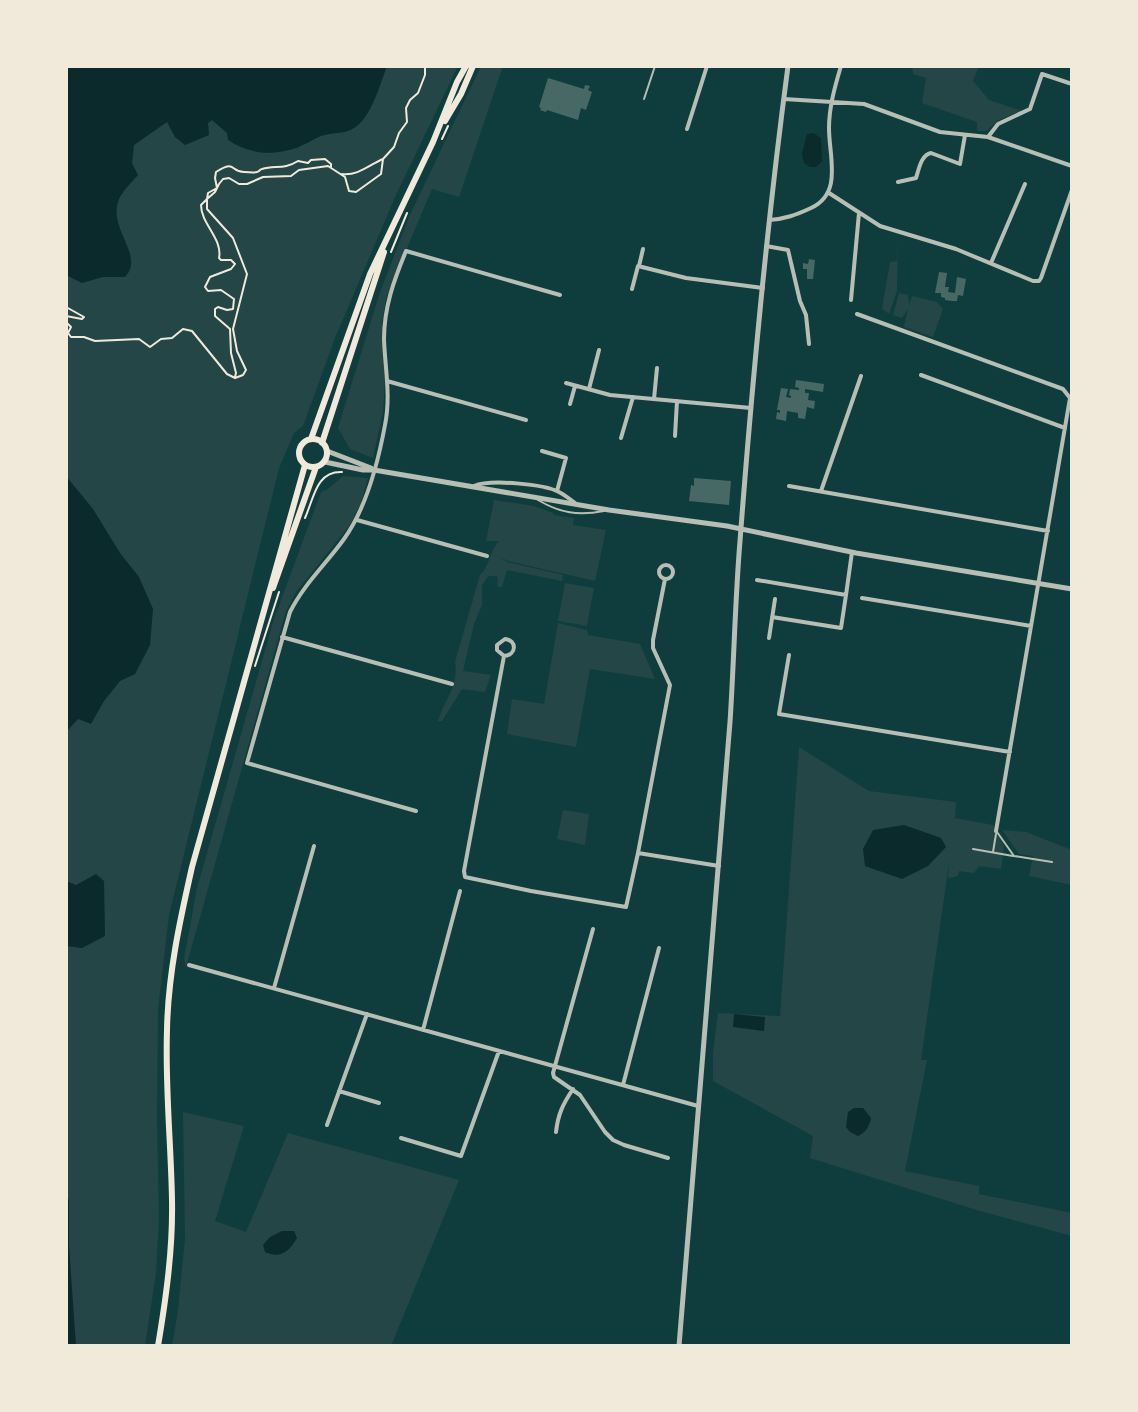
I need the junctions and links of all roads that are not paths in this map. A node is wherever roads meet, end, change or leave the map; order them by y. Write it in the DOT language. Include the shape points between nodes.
graph roads {
  1 [pos="466,66"];
  2 [pos="473,66"];
  3 [pos="655,66"];
  4 [pos="707,66"];
  5 [pos="788,66"];
  6 [pos="841,66"];
  7 [pos="1072,84"];
  8 [pos="644,99"];
  9 [pos="784,99"];
  10 [pos="832,101"];
  11 [pos="687,129"];
  12 [pos="965,135"];
  13 [pos="988,137"];
  14 [pos="433,142"];
  15 [pos="1072,166"];
  16 [pos="898,182"];
  17 [pos="1025,184"];
  18 [pos="1072,190"];
  19 [pos="829,193"];
  20 [pos="859,213"];
  21 [pos="769,220"];
  22 [pos="394,222"];
  23 [pos="766,246"];
  24 [pos="643,249"];
  25 [pos="991,263"];
  26 [pos="639,266"];
  27 [pos="763,288"];
  28 [pos="632,289"];
  29 [pos="560,295"];
  30 [pos="851,300"];
  31 [pos="857,314"];
  32 [pos="809,344"];
  33 [pos="599,350"];
  34 [pos="657,368"];
  35 [pos="921,375"];
  36 [pos="861,376"];
  37 [pos="387,381"];
  38 [pos="566,383"];
  39 [pos="575,386"];
  40 [pos="589,389"];
  41 [pos="633,397"];
  42 [pos="654,399"];
  43 [pos="677,401"];
  44 [pos="570,404"];
  45 [pos="751,408"];
  46 [pos="526,420"];
  47 [pos="1065,428"];
  48 [pos="675,436"];
  49 [pos="621,438"];
  50 [pos="311,439"];
  51 [pos="322,443"];
  52 [pos="327,451"];
  53 [pos="542,451"];
  54 [pos="325,462"];
  55 [pos="305,465"];
  56 [pos="316,467"];
  57 [pos="374,470"];
  58 [pos="789,486"];
  59 [pos="471,487"];
  60 [pos="557,491"];
  61 [pos="821,492"];
  62 [pos="533,497"];
  63 [pos="578,505"];
  64 [pos="609,510"];
  65 [pos="357,520"];
  66 [pos="741,529"];
  67 [pos="1048,531"];
  68 [pos="852,552"];
  69 [pos="487,556"];
  70 [pos="665,579"];
  71 [pos="757,580"];
  72 [pos="1039,584"];
  73 [pos="1072,589"];
  74 [pos="846,595"];
  75 [pos="862,598"];
  76 [pos="775,599"];
  77 [pos="772,617"];
  78 [pos="262,619"];
  79 [pos="1031,626"];
  80 [pos="282,637"];
  81 [pos="769,638"];
  82 [pos="789,655"];
  83 [pos="504,656"];
  84 [pos="452,684"];
  85 [pos="1010,752"];
  86 [pos="416,811"];
  87 [pos="996,831"];
  88 [pos="314,846"];
  89 [pos="973,849"];
  90 [pos="638,853"];
  91 [pos="993,853"];
  92 [pos="1014,856"];
  93 [pos="1052,862"];
  94 [pos="719,866"];
  95 [pos="460,891"];
  96 [pos="593,929"];
  97 [pos="659,948"];
  98 [pos="189,965"];
  99 [pos="274,988"];
  100 [pos="367,1014"];
  101 [pos="423,1030"];
  102 [pos="499,1051"];
  103 [pos="555,1066"];
  104 [pos="623,1085"];
  105 [pos="573,1089"];
  106 [pos="339,1091"];
  107 [pos="379,1103"];
  108 [pos="698,1106"];
  109 [pos="327,1125"];
  110 [pos="556,1132"];
  111 [pos="401,1138"];
  112 [pos="668,1158"];
  113 [pos="158,1346"];
  114 [pos="679,1346"];
  1 -- 14 [label="main road"];
  2 -- 14 [label="main road"];
  3 -- 8 [label="lane"];
  4 -- 11 [label="street"];
  5 -- 9 [label="street"];
  6 -- 10 [label="street"];
  7 -- 13 [label="street" via="1042,74 1030,109 998,124"];
  9 -- 10 [label="street"];
  9 -- 21 [label="street"];
  10 -- 12 [label="street" via="864,104 940,132"];
  10 -- 19 [label="street"];
  12 -- 13 [label="street"];
  12 -- 16 [label="street" via="960,164 927,154 916,178"];
  13 -- 15 [label="street"];
  14 -- 22 [label="main road"];
  17 -- 25 [label="street"];
  18 -- 25 [label="street" via="1039,281"];
  19 -- 20 [label="street"];
  19 -- 21 [label="street" via="817,206 795,216"];
  20 -- 25 [label="street" via="880,226"];
  20 -- 30 [label="street"];
  21 -- 23 [label="street"];
  22 -- 50 [label="main road"];
  22 -- 51 [label="main road"];
  23 -- 27 [label="street"];
  23 -- 32 [label="street" via="788,250"];
  24 -- 26 [label="street"];
  26 -- 27 [label="street"];
  26 -- 28 [label="street"];
  27 -- 45 [label="street"];
  29 -- 37 [label="street" via="406,251 386,310"];
  31 -- 47 [label="street" via="1063,389 1070,398"];
  33 -- 40 [label="street"];
  34 -- 42 [label="street"];
  35 -- 47 [label="street"];
  36 -- 61 [label="street"];
  37 -- 46 [label="street"];
  37 -- 57 [label="street" via="388,410"];
  38 -- 39 [label="street"];
  39 -- 40 [label="street"];
  39 -- 44 [label="street"];
  40 -- 41 [label="street"];
  41 -- 42 [label="street"];
  41 -- 49 [label="street"];
  42 -- 43 [label="street"];
  43 -- 45 [label="street"];
  43 -- 48 [label="street"];
  45 -- 66 [label="street"];
  47 -- 67 [label="street"];
  50 -- 51 [label="main road"];
  50 -- 55 [label="main road" via="299,452"];
  51 -- 52 [label="main road"];
  52 -- 54 [label="main road"];
  52 -- 57 [label="street"];
  53 -- 60 [label="street" via="566,458"];
  54 -- 56 [label="main road"];
  54 -- 57 [label="street"];
  55 -- 56 [label="main road"];
  55 -- 78 [label="main road"];
  56 -- 78 [label="main road"];
  57 -- 59 [label="street"];
  57 -- 65 [label="street"];
  58 -- 61 [label="street"];
  59 -- 60 [label="street" via="501,482"];
  59 -- 62 [label="street"];
  60 -- 63 [label="street"];
  61 -- 67 [label="street"];
  62 -- 63 [label="street"];
  62 -- 64 [label="lane" via="554,510"];
  63 -- 64 [label="street"];
  64 -- 66 [label="street"];
  65 -- 69 [label="street"];
  65 -- 80 [label="street" via="299,594"];
  66 -- 68 [label="street"];
  66 -- 94 [label="street"];
  67 -- 72 [label="street"];
  68 -- 72 [label="street"];
  68 -- 74 [label="street"];
  70 -- 90 [label="street" via="653,648 670,685"];
  71 -- 74 [label="street"];
  72 -- 73 [label="street"];
  72 -- 79 [label="street"];
  74 -- 77 [label="street" via="841,628"];
  75 -- 79 [label="street"];
  76 -- 77 [label="street"];
  77 -- 81 [label="street"];
  78 -- 113 [label="main road" via="192,867 172,965 166,1074 172,1202"];
  79 -- 85 [label="street"];
  80 -- 84 [label="street"];
  80 -- 86 [label="street" via="247,763"];
  82 -- 85 [label="street" via="779,714"];
  83 -- 83 [label="street" via="515,647 509,639 497,645"];
  83 -- 90 [label="street" via="465,877 626,907"];
  85 -- 87 [label="street"];
  87 -- 91 [label="lane"];
  87 -- 92 [label="lane"];
  88 -- 99 [label="street"];
  89 -- 91 [label="lane"];
  90 -- 94 [label="street"];
  91 -- 92 [label="lane"];
  92 -- 93 [label="lane"];
  94 -- 108 [label="street"];
  95 -- 101 [label="street"];
  96 -- 103 [label="street"];
  97 -- 104 [label="street"];
  98 -- 99 [label="street"];
  99 -- 100 [label="street"];
  100 -- 101 [label="street"];
  100 -- 106 [label="street"];
  101 -- 102 [label="street"];
  102 -- 103 [label="street"];
  102 -- 111 [label="street" via="461,1156"];
  103 -- 104 [label="street"];
  103 -- 105 [label="street" via="554,1077"];
  104 -- 108 [label="street"];
  105 -- 110 [label="street" via="561,1105"];
  105 -- 112 [label="street" via="613,1140"];
  106 -- 107 [label="street"];
  106 -- 109 [label="street"];
  108 -- 114 [label="street"];
}
